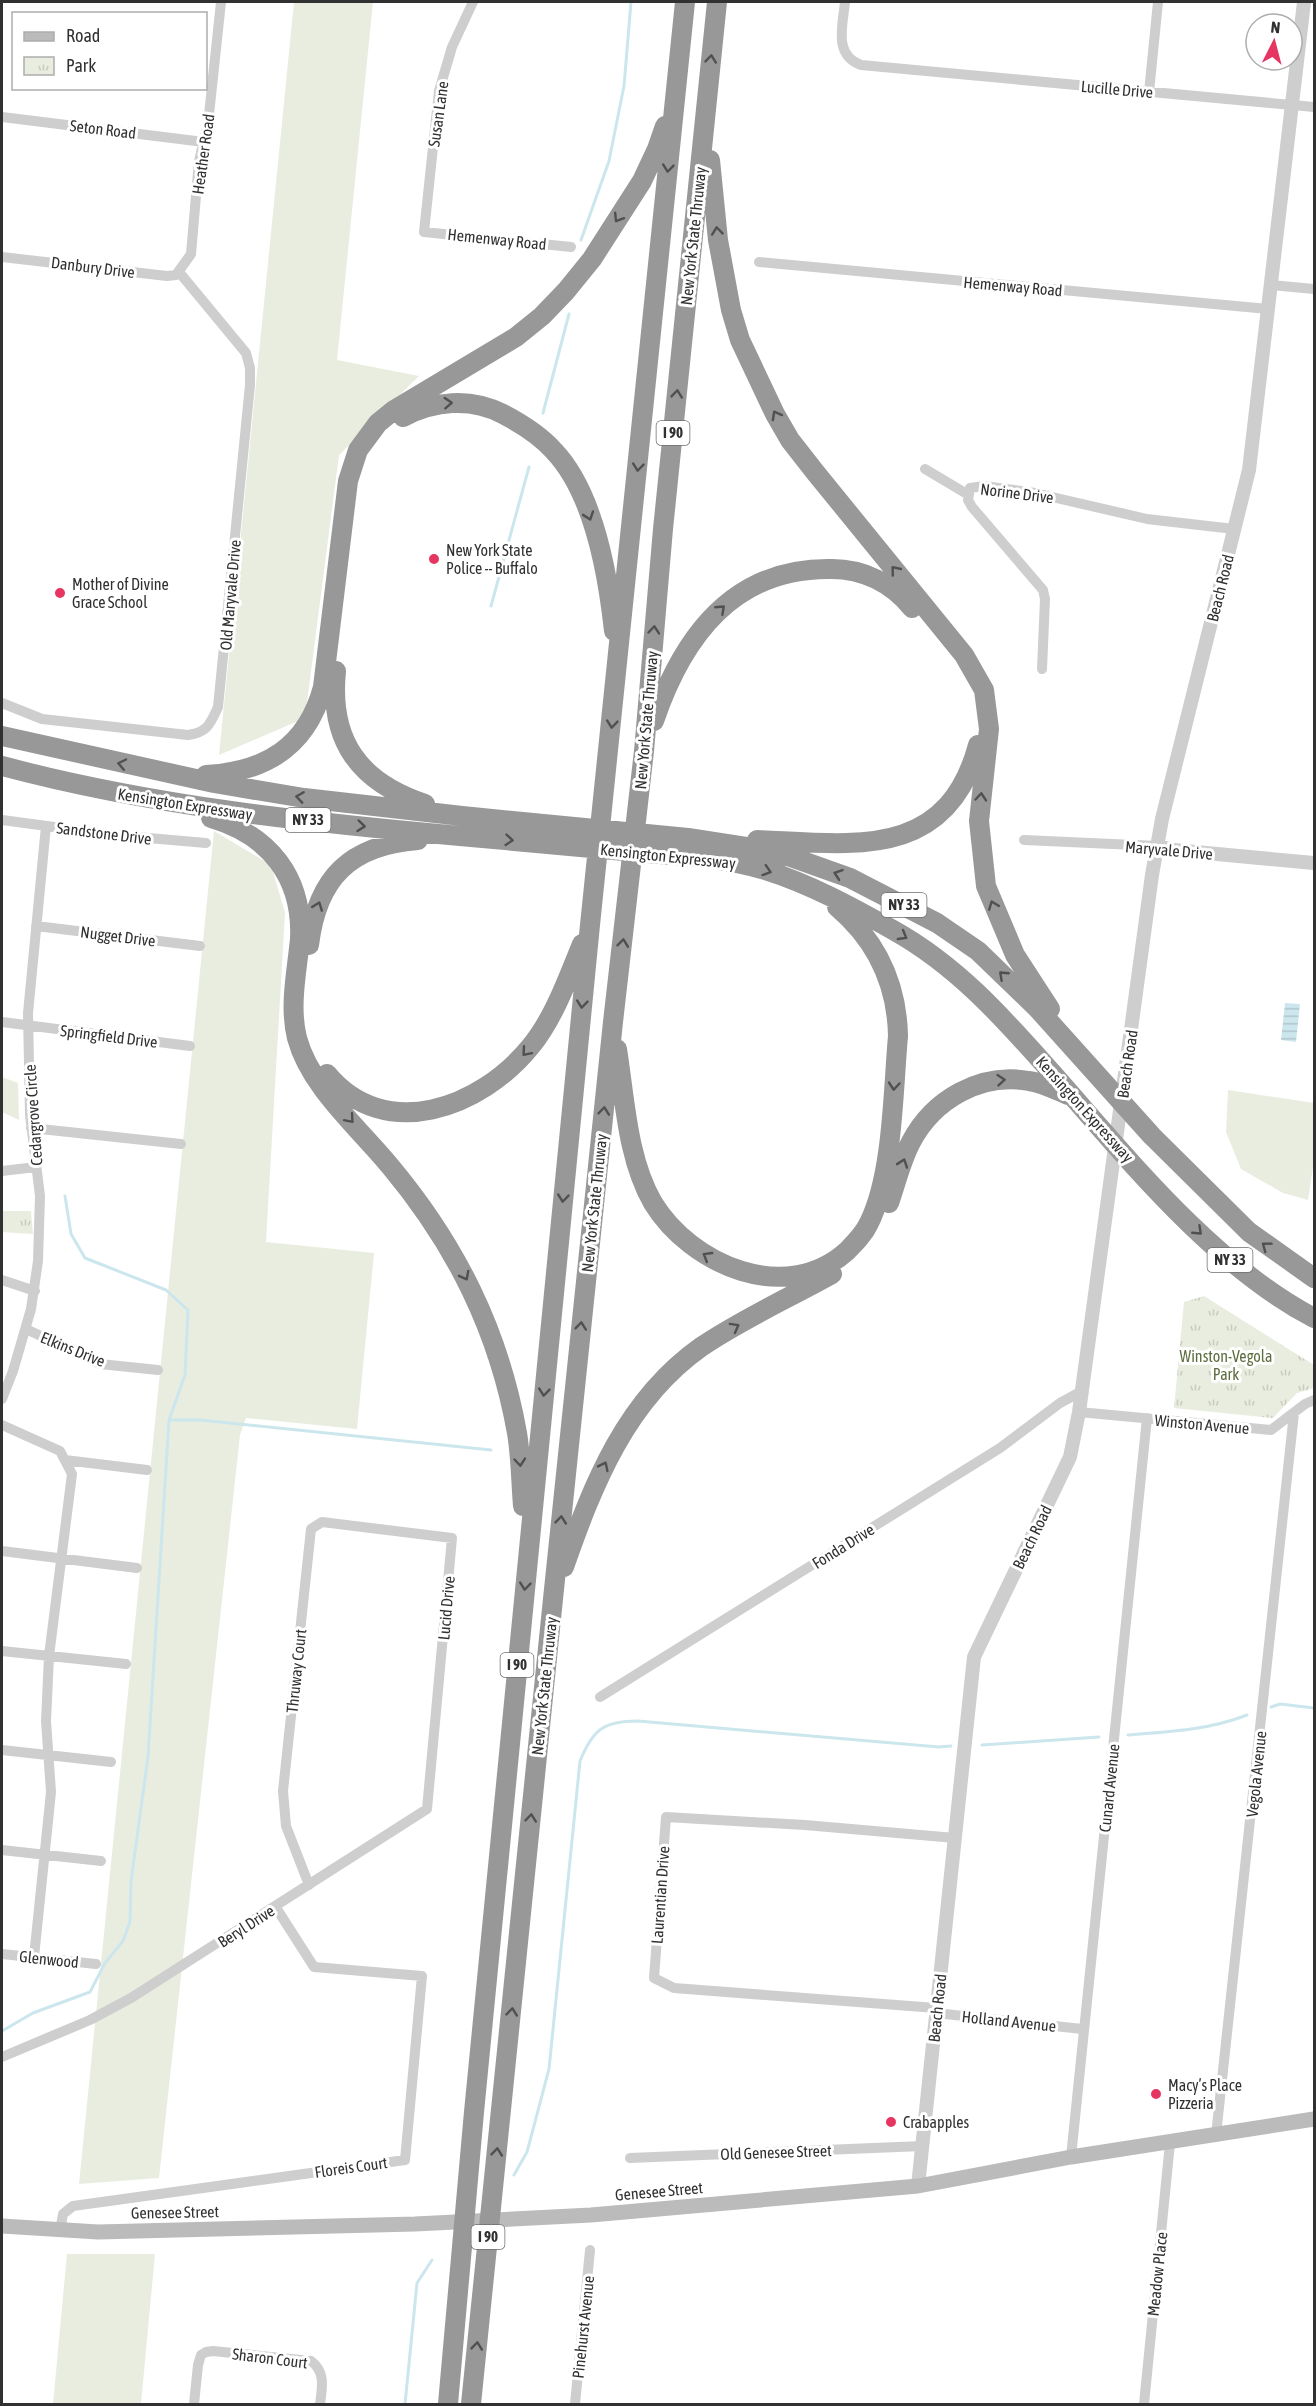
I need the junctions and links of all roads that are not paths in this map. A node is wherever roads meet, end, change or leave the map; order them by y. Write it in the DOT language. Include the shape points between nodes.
graph roads {
  1 [pos="221,2"];
  2 [pos="474,2"];
  3 [pos="685,2"];
  4 [pos="717,2"];
  5 [pos="845,2"];
  6 [pos="1158,2"];
  7 [pos="1304,2"];
  8 [pos="679,68"];
  9 [pos="1149,92"];
  10 [pos="1292,105"];
  11 [pos="1314,107"];
  12 [pos="706,116"];
  13 [pos="2,117"];
  14 [pos="204,141"];
  15 [pos="424,232"];
  16 [pos="571,247"];
  17 [pos="2,257"];
  18 [pos="759,262"];
  19 [pos="181,271"];
  20 [pos="1271,285"];
  21 [pos="1314,289"];
  22 [pos="1268,309"];
  23 [pos="925,469"];
  24 [pos="967,494"];
  25 [pos="1234,529"];
  26 [pos="618,666"];
  27 [pos="1042,669"];
  28 [pos="2,703"];
  29 [pos="2,736"];
  30 [pos="644,751"];
  31 [pos="2,766"];
  32 [pos="179,776"];
  33 [pos="157,801"];
  34 [pos="462,816"];
  35 [pos="2,820"];
  36 [pos="46,826"];
  37 [pos="459,836"];
  38 [pos="559,836"];
  39 [pos="1024,840"];
  40 [pos="206,843"];
  41 [pos="676,843"];
  42 [pos="1157,846"];
  43 [pos="1314,863"];
  44 [pos="815,888"];
  45 [pos="590,925"];
  46 [pos="36,926"];
  47 [pos="200,946"];
  48 [pos="2,1022"];
  49 [pos="613,1022"];
  50 [pos="28,1025"];
  51 [pos="190,1046"];
  52 [pos="1093,1070"];
  53 [pos="1073,1097"];
  54 [pos="31,1128"];
  55 [pos="181,1144"];
  56 [pos="36,1167"];
  57 [pos="2,1171"];
  58 [pos="1314,1278"];
  59 [pos="2,1280"];
  60 [pos="35,1291"];
  61 [pos="1314,1318"];
  62 [pos="26,1329"];
  63 [pos="158,1370"];
  64 [pos="1082,1391"];
  65 [pos="2,1399"];
  66 [pos="1314,1400"];
  67 [pos="1079,1412"];
  68 [pos="1294,1413"];
  69 [pos="1147,1418"];
  70 [pos="2,1425"];
  71 [pos="65,1460"];
  72 [pos="147,1470"];
  73 [pos="384,1530"];
  74 [pos="2,1551"];
  75 [pos="60,1558"];
  76 [pos="528,1559"];
  77 [pos="137,1568"];
  78 [pos="552,1599"];
  79 [pos="2,1651"];
  80 [pos="50,1656"];
  81 [pos="126,1664"];
  82 [pos="600,1697"];
  83 [pos="433,1747"];
  84 [pos="2,1750"];
  85 [pos="48,1755"];
  86 [pos="111,1762"];
  87 [pos="955,1838"];
  88 [pos="2,1850"];
  89 [pos="45,1854"];
  90 [pos="101,1860"];
  91 [pos="309,1885"];
  92 [pos="276,1906"];
  93 [pos="2,1954"];
  94 [pos="34,1957"];
  95 [pos="96,1964"];
  96 [pos="936,2011"];
  97 [pos="1082,2029"];
  98 [pos="2,2057"];
  99 [pos="1314,2119"];
  100 [pos="1216,2135"];
  101 [pos="1170,2143"];
  102 [pos="923,2146"];
  103 [pos="1071,2157"];
  104 [pos="630,2158"];
  105 [pos="918,2186"];
  106 [pos="2,2226"];
  107 [pos="60,2231"];
  108 [pos="590,2250"];
  109 [pos="194,2404"];
  110 [pos="320,2404"];
  111 [pos="448,2404"];
  112 [pos="471,2404"];
  113 [pos="575,2404"];
  114 [pos="1144,2404"];
  1 -- 14 [label="street, Heather Road"];
  2 -- 15 [label="street, Susan Lane" via="452,47 439,91"];
  3 -- 8 [label="highway, New York State Thruway / I 90"];
  12 -- 4 [label="highway, New York State Thruway / I 90, one-way"];
  5 -- 9 [label="street, Lucille Drive" via="841,42 843,51 854,63"];
  6 -- 9 [label="street"];
  7 -- 10 [label="street, Beach Road"];
  8 -- 26 [label="highway, New York State Thruway / I 90, one-way"];
  8 -- 32 [label="highway, one-way" via="657,150 642,181 592,259 566,291 516,337 394,410 378,423 358,450 348,481 323,687 304,731 277,756 252,767 224,774"];
  9 -- 10 [label="street, Lucille Drive"];
  10 -- 11 [label="street, Lucille Drive"];
  10 -- 20 [label="street, Beach Road"];
  30 -- 12 [label="highway, New York State Thruway / I 90, one-way"];
  52 -- 12 [label="highway, one-way" via="1015,955 986,886 979,821 989,729 984,690 964,655 790,440 740,340 723,275"];
  13 -- 14 [label="street, Seton Road"];
  14 -- 19 [label="street, Heather Road" via="191,254"];
  15 -- 16 [label="street, Hemenway Road"];
  17 -- 19 [label="street, Danbury Drive" via="167,276"];
  18 -- 22 [label="street, Hemenway Road"];
  19 -- 28 [label="street, Old Maryvale Drive" via="246,353 250,368 218,707 209,725 200,733 188,735 42,719"];
  20 -- 21 [label="street"];
  20 -- 22 [label="street, Beach Road"];
  22 -- 25 [label="street, Beach Road" via="1249,470"];
  23 -- 24 [label="street"];
  24 -- 25 [label="street, Norine Drive" via="970,488 984,486 1147,519"];
  24 -- 27 [label="street, Norine Drive" via="972,507 1043,590"];
  25 -- 42 [label="street, Beach Road"];
  34 -- 26 [label="highway, one-way" via="412,800 375,779 356,761 339,725 335,682 356,485 368,451 385,430 433,404 467,403 496,410 518,422 556,452 580,492 596,536 612,610"];
  26 -- 45 [label="highway, New York State Thruway / I 90, one-way"];
  32 -- 29 [label="highway, Kensington Expressway / NY 33, one-way"];
  30 -- 41 [label="highway, one-way" via="664,693 706,623 746,589 773,576 796,571 838,569 861,573 887,585 905,599 972,687 980,728 974,759 955,798 925,826 890,839 864,842"];
  49 -- 30 [label="highway, New York State Thruway / I 90, one-way"];
  31 -- 33 [label="highway, Kensington Expressway / NY 33"];
  34 -- 32 [label="highway, Kensington Expressway / NY 33, one-way" via="304,798"];
  33 -- 37 [label="highway, Kensington Expressway / NY 33, one-way"];
  33 -- 76 [label="highway, one-way" via="248,832 270,850 287,874 299,916 294,999 301,1049 324,1089 429,1216 468,1280 503,1373 517,1434"];
  34 -- 38 [label="highway, Kensington Expressway / NY 33"];
  35 -- 36 [label="street, Sandstone Drive"];
  36 -- 40 [label="street, Sandstone Drive"];
  36 -- 46 [label="street, Cedargrove Circle"];
  37 -- 38 [label="highway, Kensington Expressway / NY 33, one-way"];
  45 -- 37 [label="highway, one-way" via="532,1045 496,1080 456,1103 417,1113 393,1113 356,1101 324,1070 307,1036 303,1001 311,932 320,900 343,868 374,847"];
  38 -- 41 [label="highway, Kensington Expressway / NY 33"];
  39 -- 42 [label="street, Maryvale Drive"];
  41 -- 44 [label="highway, Kensington Expressway / NY 33, one-way"];
  52 -- 41 [label="highway, Kensington Expressway / NY 33, one-way" via="1011,982 978,951 937,923 850,878 791,857"];
  42 -- 43 [label="street, Maryvale Drive"];
  42 -- 64 [label="street, Beach Road"];
  44 -- 49 [label="highway, one-way" via="847,916 876,950 893,990 897,1013 882,1190 868,1226 837,1260 808,1273 750,1274 718,1263 671,1226 653,1202 635,1157"];
  44 -- 53 [label="highway, Kensington Expressway / NY 33, one-way" via="924,948 960,976"];
  45 -- 76 [label="highway, New York State Thruway / I 90, one-way"];
  46 -- 47 [label="street, Nugget Drive"];
  46 -- 50 [label="street, Cedargrove Circle"];
  48 -- 50 [label="street"];
  78 -- 49 [label="highway, New York State Thruway / I 90, one-way"];
  50 -- 51 [label="street, Springfield Drive"];
  50 -- 54 [label="street, Cedargrove Circle"];
  58 -- 52 [label="highway, Kensington Expressway / NY 33, one-way" via="1249,1232 1152,1136"];
  53 -- 61 [label="highway, Kensington Expressway / NY 33, one-way" via="1189,1222 1239,1268"];
  78 -- 53 [label="highway, one-way" via="593,1488 625,1429 649,1395 700,1348 854,1257 878,1227 910,1144 934,1110 980,1083 1006,1079 1030,1081"];
  54 -- 55 [label="street"];
  54 -- 56 [label="street, Cedargrove Circle"];
  56 -- 57 [label="street"];
  56 -- 60 [label="street, Cedargrove Circle" via="40,1196"];
  59 -- 60 [label="street"];
  60 -- 62 [label="street, Cedargrove Circle"];
  62 -- 63 [label="street, Elkins Drive" via="100,1364"];
  62 -- 65 [label="street, Cedargrove Circle"];
  64 -- 67 [label="street, Beach Road"];
  64 -- 82 [label="street, Fonda Drive" via="1000,1448"];
  66 -- 68 [label="street, Winston Avenue"];
  67 -- 69 [label="street, Winston Avenue"];
  67 -- 87 [label="street, Beach Road" via="1070,1457 974,1657"];
  68 -- 69 [label="street, Winston Avenue" via="1271,1430"];
  68 -- 100 [label="street, Vegola Avenue"];
  69 -- 97 [label="street, Cunard Avenue"];
  70 -- 71 [label="street" via="60,1452"];
  71 -- 72 [label="street"];
  71 -- 75 [label="street" via="72,1474"];
  73 -- 83 [label="street, Lucid Drive" via="452,1538"];
  73 -- 91 [label="street, Thruway Court" via="322,1522 311,1529 283,1791 286,1826"];
  74 -- 75 [label="street"];
  75 -- 77 [label="street"];
  75 -- 80 [label="street"];
  76 -- 111 [label="highway, New York State Thruway / I 90, one-way"];
  112 -- 78 [label="highway, New York State Thruway / I 90, one-way"];
  79 -- 80 [label="street"];
  80 -- 81 [label="street"];
  80 -- 85 [label="street"];
  83 -- 91 [label="street, Beryl Drive" via="427,1809"];
  84 -- 85 [label="street"];
  85 -- 86 [label="street"];
  85 -- 89 [label="street" via="51,1792"];
  87 -- 96 [label="street, Beach Road"];
  87 -- 96 [label="street, Laurentian Drive" via="666,1817 654,1978 674,1988"];
  88 -- 89 [label="street"];
  89 -- 90 [label="street"];
  89 -- 94 [label="street"];
  91 -- 92 [label="street, Beryl Drive"];
  92 -- 98 [label="street, Beryl Drive" via="111,2009"];
  92 -- 107 [label="street, Floreis Court" via="314,1967 422,1976 405,2160 73,2206 63,2214"];
  93 -- 94 [label="street, Glenwood"];
  94 -- 95 [label="street, Glenwood"];
  96 -- 97 [label="street, Holland Avenue"];
  96 -- 102 [label="street, Beach Road"];
  97 -- 103 [label="street, Cunard Avenue"];
  99 -- 100 [label="main road, Genesee Street"];
  100 -- 101 [label="main road, Genesee Street"];
  101 -- 103 [label="main road, Genesee Street"];
  101 -- 114 [label="street, Meadow Place"];
  102 -- 104 [label="street, Old Genesee Street"];
  102 -- 105 [label="street, Beach Road"];
  103 -- 105 [label="main road, Genesee Street"];
  105 -- 107 [label="main road, Genesee Street" via="415,2224"];
  106 -- 107 [label="main road, Genesee Street"];
  108 -- 113 [label="street, Pinehurst Avenue"];
  109 -- 110 [label="street, Sharon Court" via="198,2361 206,2352 308,2360 321,2372"];
}
